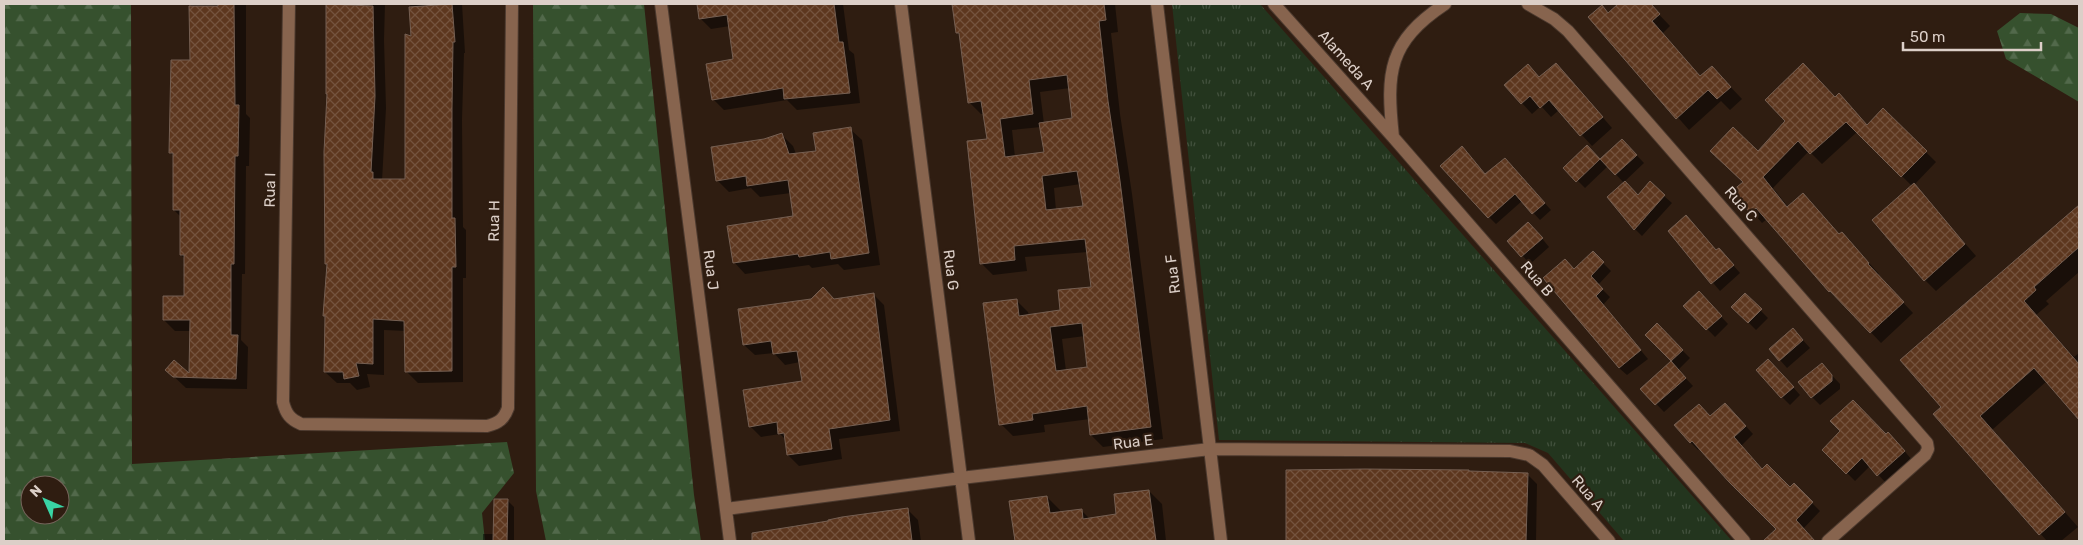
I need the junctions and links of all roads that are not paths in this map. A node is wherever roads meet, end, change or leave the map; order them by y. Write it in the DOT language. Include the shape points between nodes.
graph roads {
  1 [pos="289,4"];
  2 [pos="512,4"];
  3 [pos="661,4"];
  4 [pos="901,4"];
  5 [pos="1157,4"];
  6 [pos="1274,4"];
  7 [pos="1446,4"];
  8 [pos="1528,4"];
  9 [pos="1393,137"];
  10 [pos="487,426"];
  11 [pos="1210,449"];
  12 [pos="1543,465"];
  13 [pos="961,478"];
  14 [pos="726,509"];
  15 [pos="730,541"];
  16 [pos="969,541"];
  17 [pos="1221,541"];
  18 [pos="1609,541"];
  19 [pos="1744,541"];
  20 [pos="1828,541"];
  1 -- 10 [label="street, Rua I" via="285,412 301,424"];
  2 -- 10 [label="street, Rua H" via="508,408 498,423"];
  3 -- 14 [label="street, Rua J"];
  4 -- 13 [label="street, Rua G"];
  5 -- 11 [label="street, Rua F"];
  6 -- 9 [label="street, Alameda A"];
  7 -- 9 [label="street" via="1408,34 1398,52 1389,100"];
  8 -- 20 [label="street, Rua C" via="1568,31 1927,443 1925,455"];
  9 -- 19 [label="street, Rua B"];
  11 -- 12 [label="street, Rua E" via="1510,451 1529,456"];
  11 -- 13 [label="street, Rua E"];
  11 -- 17 [label="street, Rua F"];
  12 -- 18 [label="street, Rua A"];
  13 -- 14 [label="street, Rua E"];
  13 -- 16 [label="street, Rua G"];
  14 -- 15 [label="street, Rua J"];
}
